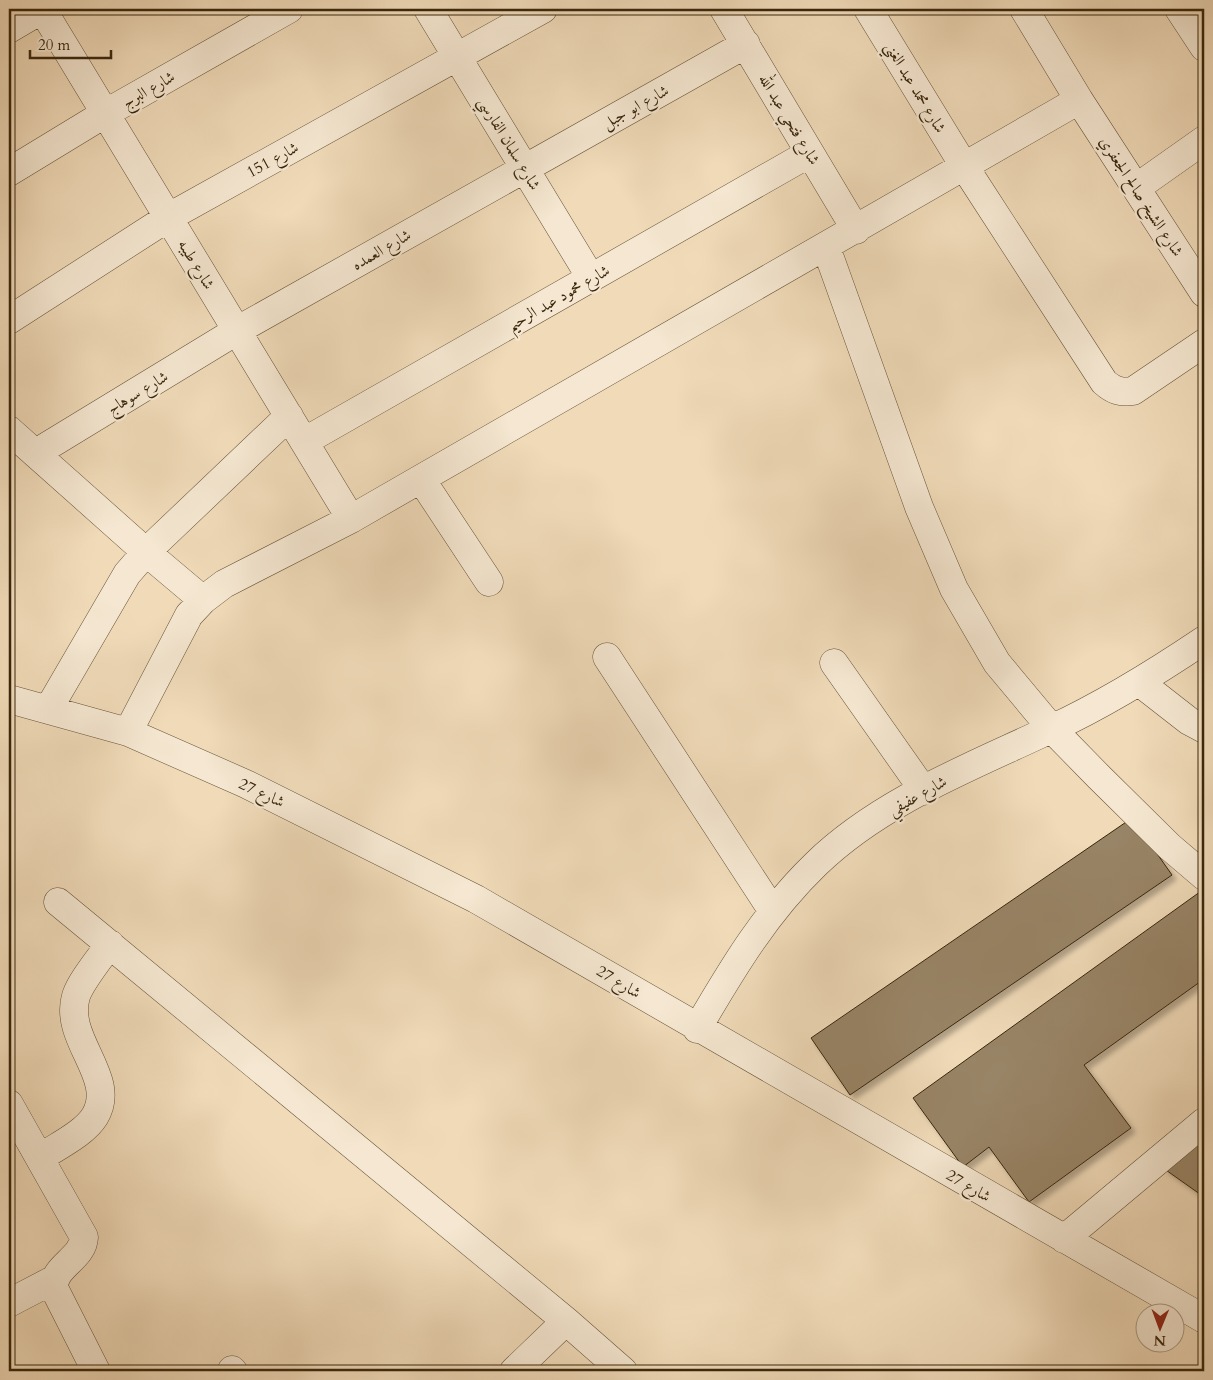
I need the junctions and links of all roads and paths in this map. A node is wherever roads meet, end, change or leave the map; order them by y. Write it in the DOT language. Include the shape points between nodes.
graph roads {
  1 [pos="43,9"];
  2 [pos="289,9"];
  3 [pos="428,9"];
  4 [pos="543,9"];
  5 [pos="724,9"];
  6 [pos="868,9"];
  7 [pos="1024,9"];
  8 [pos="1179,9"];
  9 [pos="9,29"];
  10 [pos="746,44"];
  11 [pos="1204,47"];
  12 [pos="456,56"];
  13 [pos="1079,100"];
  14 [pos="106,113"];
  15 [pos="1204,140"];
  16 [pos="810,153"];
  17 [pos="964,166"];
  18 [pos="525,167"];
  19 [pos="9,172"];
  20 [pos="1136,188"];
  21 [pos="169,217"];
  22 [pos="856,230"];
  23 [pos="826,247"];
  24 [pos="591,278"];
  25 [pos="1204,293"];
  26 [pos="9,320"];
  27 [pos="238,330"];
  28 [pos="1204,344"];
  29 [pos="289,416"];
  30 [pos="9,430"];
  31 [pos="305,441"];
  32 [pos="36,453"];
  33 [pos="421,479"];
  34 [pos="351,519"];
  35 [pos="146,552"];
  36 [pos="489,582"];
  37 [pos="203,600"];
  38 [pos="1204,640"];
  39 [pos="607,657"];
  40 [pos="834,663"];
  41 [pos="1139,682"];
  42 [pos="9,699"];
  43 [pos="49,708"];
  44 [pos="1052,729"];
  45 [pos="1204,729"];
  46 [pos="128,732"];
  47 [pos="924,791"];
  48 [pos="1204,876"];
  49 [pos="58,902"];
  50 [pos="772,910"];
  51 [pos="110,944"];
  52 [pos="697,1028"];
  53 [pos="9,1104"];
  54 [pos="1204,1122"];
  55 [pos="40,1158"];
  56 [pos="1064,1239"];
  57 [pos="53,1280"];
  58 [pos="9,1303"];
  59 [pos="1204,1319"];
  60 [pos="566,1321"];
  61 [pos="96,1371"];
  62 [pos="514,1371"];
  63 [pos="623,1371"];
  1 -- 9 [label="street"];
  1 -- 14 [label="street, شارع طيبه"];
  2 -- 14 [label="street, شارع البرج"];
  3 -- 12 [label="street, شارع سلمان الفارسي"];
  4 -- 12 [label="street, شارع 151"];
  5 -- 10 [label="street, شارع فتحي عبد الله"];
  6 -- 17 [label="street, شارع محمد عبد الغني"];
  7 -- 13 [label="street, شارع الشيخ صالح الجعفري"];
  8 -- 11 [label="street"];
  10 -- 16 [label="street, شارع فتحي عبد الله"];
  10 -- 18 [label="street, شارع ابو جبل"];
  12 -- 18 [label="street, شارع سلمان الفارسي"];
  12 -- 21 [label="street, شارع 151"];
  13 -- 17 [label="street"];
  13 -- 20 [label="street, شارع الشيخ صالح الجعفري"];
  14 -- 19 [label="street, شارع البرج"];
  14 -- 21 [label="street, شارع طيبه"];
  15 -- 20 [label="street"];
  16 -- 22 [label="street, شارع فتحي عبد الله"];
  16 -- 24 [label="street, شارع محمود عبد الرحيم"];
  17 -- 22 [label="street"];
  17 -- 28 [label="street, شارع محمد عبد الغني" via="1104,382 1112,389 1133,391"];
  18 -- 24 [label="street, شارع سلمان الفارسي"];
  18 -- 27 [label="street, شارع العمده"];
  20 -- 25 [label="street, شارع الشيخ صالح الجعفري"];
  21 -- 26 [label="street, شارع 151"];
  21 -- 27 [label="street, شارع طيبه"];
  22 -- 23 [label="street"];
  23 -- 33 [label="street"];
  23 -- 44 [label="street" via="919,507 954,589 997,663"];
  24 -- 31 [label="street, شارع محمود عبد الرحيم"];
  27 -- 29 [label="street, شارع طيبه"];
  27 -- 32 [label="street, شارع سوهاج"];
  29 -- 31 [label="street, شارع طيبه"];
  29 -- 35 [label="street"];
  30 -- 32 [label="street"];
  31 -- 34 [label="street, شارع طيبه"];
  32 -- 35 [label="street"];
  33 -- 34 [label="street"];
  33 -- 36 [label="street"];
  34 -- 37 [label="street" via="224,584"];
  35 -- 37 [label="street"];
  35 -- 43 [label="street" via="128,574"];
  37 -- 46 [label="street" via="178,633"];
  38 -- 41 [label="street, شارع عفيفي"];
  39 -- 50 [label="street"];
  40 -- 47 [label="street"];
  41 -- 44 [label="street, شارع عفيفي"];
  41 -- 45 [label="street"];
  42 -- 43 [label="street, شارع 27"];
  43 -- 46 [label="street, شارع 27"];
  44 -- 47 [label="street, شارع عفيفي"];
  44 -- 48 [label="street" via="1170,847"];
  46 -- 52 [label="street, شارع 27" via="246,784 476,899"];
  47 -- 50 [label="street, شارع عفيفي" via="869,822 825,857"];
  49 -- 51 [label="street"];
  50 -- 52 [label="street, شارع عفيفي" via="734,964"];
  51 -- 55 [label="street" via="76,994 74,1011 77,1031 101,1084 101,1101 94,1117 82,1129"];
  51 -- 60 [label="street"];
  52 -- 56 [label="street, شارع 27"];
  53 -- 55 [label="street"];
  54 -- 56 [label="street"];
  55 -- 57 [label="street" via="84,1237 80,1252"];
  56 -- 59 [label="street, شارع 27"];
  57 -- 58 [label="street"];
  57 -- 61 [label="street" via="56,1294"];
  60 -- 62 [label="street"];
  60 -- 63 [label="street"];
}
